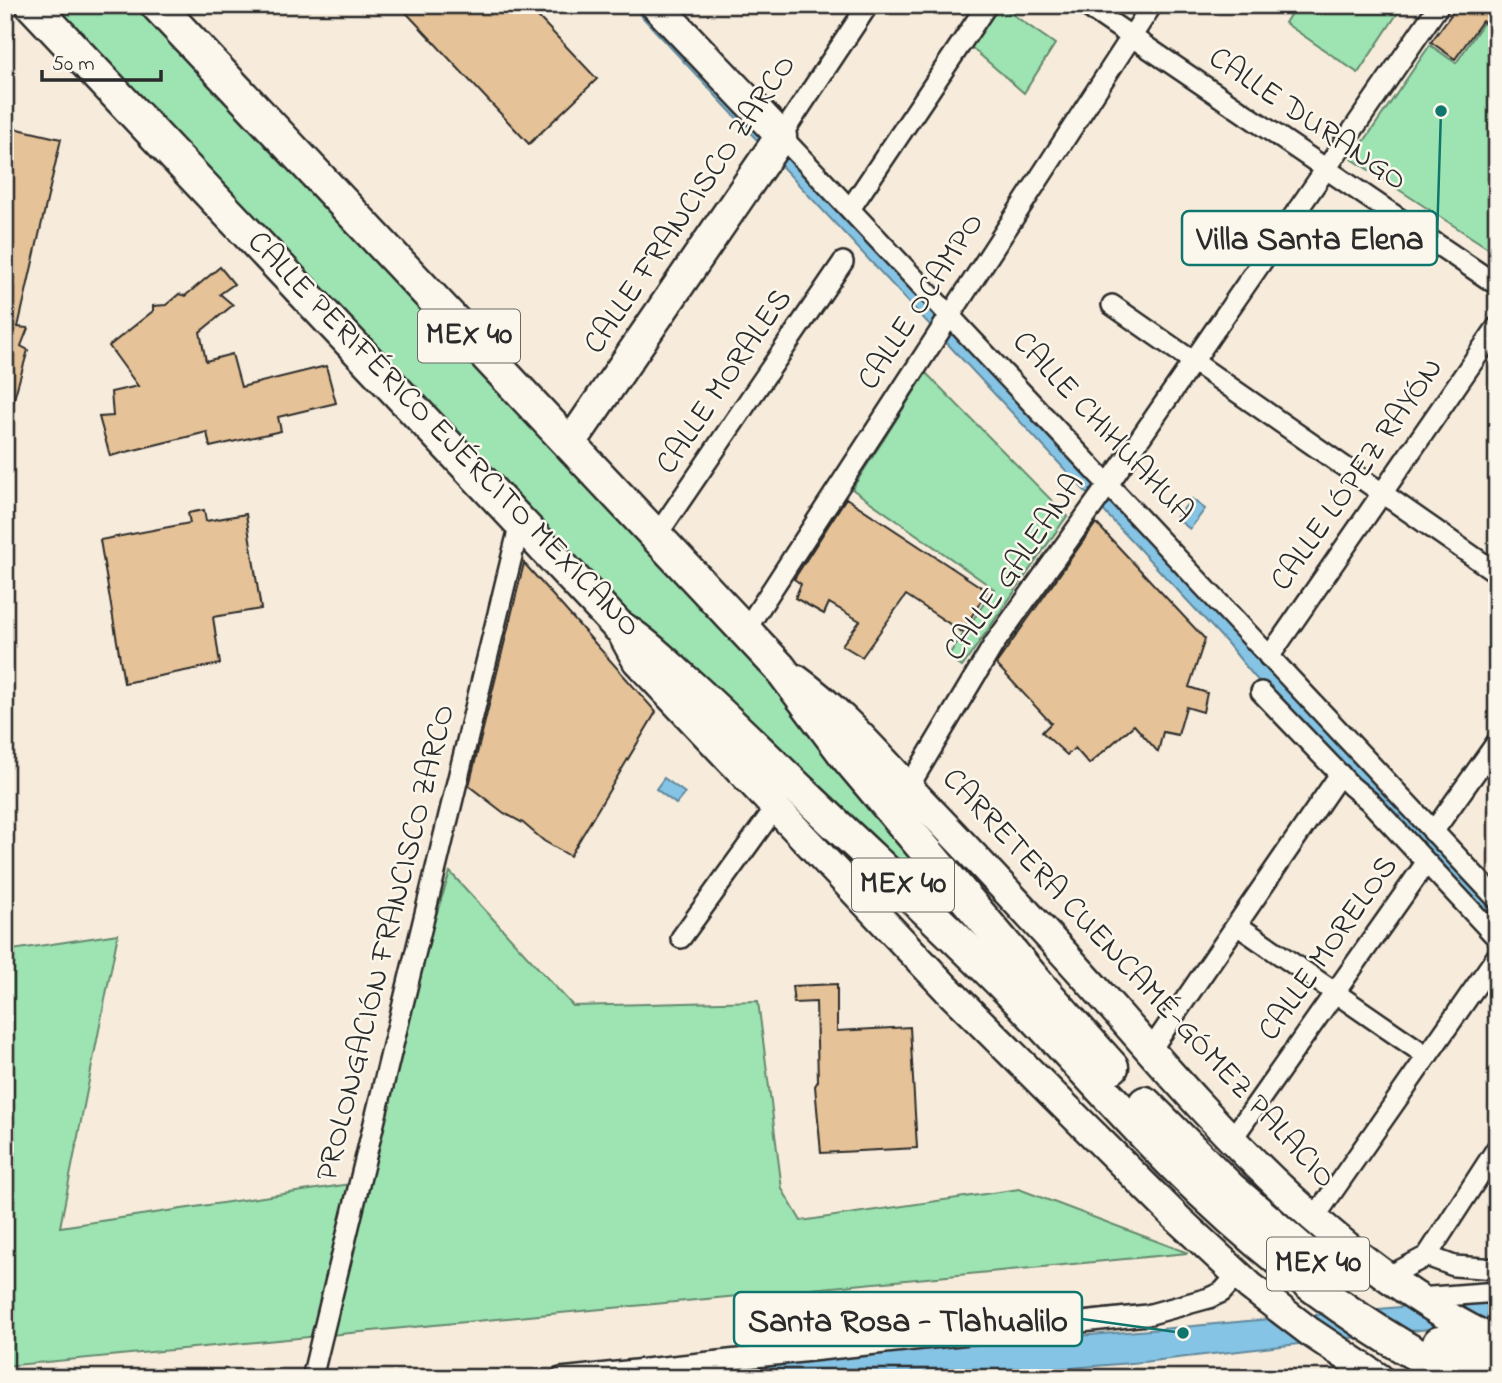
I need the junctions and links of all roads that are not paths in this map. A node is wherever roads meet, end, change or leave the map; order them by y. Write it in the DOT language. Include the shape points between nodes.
graph roads {
  1 [pos="32,5"];
  2 [pos="158,5"];
  3 [pos="656,5"];
  4 [pos="868,5"];
  5 [pos="987,5"];
  6 [pos="1085,5"];
  7 [pos="1152,5"];
  8 [pos="1440,5"];
  9 [pos="1131,37"];
  10 [pos="773,147"];
  11 [pos="1326,169"];
  12 [pos="850,209"];
  13 [pos="843,261"];
  14 [pos="1497,285"];
  15 [pos="1112,305"];
  16 [pos="946,319"];
  17 [pos="1497,327"];
  18 [pos="1193,362"];
  19 [pos="570,444"];
  20 [pos="1105,489"];
  21 [pos="1382,494"];
  22 [pos="520,523"];
  23 [pos="657,536"];
  24 [pos="1497,573"];
  25 [pos="618,626"];
  26 [pos="744,631"];
  27 [pos="1269,657"];
  28 [pos="779,668"];
  29 [pos="1261,692"];
  30 [pos="1497,742"];
  31 [pos="1339,774"];
  32 [pos="908,788"];
  33 [pos="775,808"];
  34 [pos="1433,832"];
  35 [pos="1426,863"];
  36 [pos="1497,899"];
  37 [pos="1237,925"];
  38 [pos="681,938"];
  39 [pos="1497,938"];
  40 [pos="1497,956"];
  41 [pos="1335,992"];
  42 [pos="1150,1051"];
  43 [pos="1427,1056"];
  44 [pos="1232,1139"];
  45 [pos="1497,1148"];
  46 [pos="1315,1217"];
  47 [pos="1427,1256"];
  48 [pos="1497,1269"];
  49 [pos="1387,1277"];
  50 [pos="1244,1280"];
  51 [pos="1497,1292"];
  52 [pos="1418,1298"];
  53 [pos="1314,1335"];
  54 [pos="1497,1342"];
  55 [pos="1497,1373"];
  56 [pos="312,1378"];
  57 [pos="561,1378"];
  58 [pos="1343,1378"];
  59 [pos="1379,1378"];
  60 [pos="1461,1378"];
  1 -- 22 [label="highway, CALLE PERIFÉRICO EJÉRCITO MEXICANO / MEX 40"];
  2 -- 19 [label="highway, MEX 40"];
  3 -- 10 [label="main road, CALLE CHIHUAHUA"];
  4 -- 10 [label="street, CALLE FRANCISCO ZARCO"];
  5 -- 12 [label="street"];
  6 -- 9 [label="street, CALLE DURANGO"];
  7 -- 9 [label="street, CALLE OCAMPO"];
  8 -- 11 [label="street, CALLE GALEANA"];
  9 -- 11 [label="street, CALLE DURANGO"];
  9 -- 16 [label="street, CALLE OCAMPO"];
  10 -- 12 [label="street, CALLE CHIHUAHUA"];
  10 -- 19 [label="main road, CALLE FRANCISCO ZARCO"];
  11 -- 14 [label="street, CALLE DURANGO"];
  11 -- 18 [label="street, CALLE GALEANA"];
  12 -- 16 [label="street, CALLE CHIHUAHUA"];
  13 -- 23 [label="street, CALLE MORALES"];
  15 -- 18 [label="street"];
  16 -- 20 [label="street, CALLE CHIHUAHUA"];
  16 -- 26 [label="street, CALLE OCAMPO"];
  17 -- 21 [label="street, CALLE LÓPEZ RAYÓN"];
  18 -- 20 [label="street, CALLE GALEANA"];
  18 -- 21 [label="street"];
  19 -- 23 [label="highway, MEX 40"];
  20 -- 27 [label="street, CALLE CHIHUAHUA"];
  20 -- 32 [label="street, CALLE GALEANA" via="994,645"];
  21 -- 24 [label="street"];
  21 -- 27 [label="street, CALLE LÓPEZ RAYÓN"];
  22 -- 25 [label="highway, CALLE PERIFÉRICO EJÉRCITO MEXICANO / MEX 40"];
  22 -- 56 [label="street, PROLONGACIÓN FRANCISCO ZARCO"];
  23 -- 26 [label="highway, MEX 40"];
  25 -- 33 [label="main road" via="637,661"];
  25 -- 60 [label="highway, CALLE PERIFÉRICO EJÉRCITO MEXICANO / MEX 40" via="709,701 941,921 1172,1163 1273,1256 1340,1306"];
  26 -- 28 [label="highway, MEX 40"];
  27 -- 34 [label="street, CALLE CHIHUAHUA"];
  28 -- 32 [label="main road, CARRETERA CUENCAMÉ-GÓMEZ PALACIO / MEX 40" via="832,708"];
  28 -- 55 [label="highway, MEX 40" via="846,756 1095,1049 1230,1188 1319,1265 1445,1347"];
  29 -- 31 [label="street"];
  30 -- 34 [label="street, CALLE MORELOS"];
  31 -- 35 [label="street"];
  31 -- 37 [label="street"];
  32 -- 42 [label="main road, CARRETERA CUENCAMÉ-GÓMEZ PALACIO / MEX 40" via="1006,888"];
  33 -- 38 [label="street"];
  33 -- 50 [label="main road" via="947,989"];
  34 -- 36 [label="street, CALLE CHIHUAHUA"];
  35 -- 39 [label="street"];
  35 -- 41 [label="street, CALLE MORELOS"];
  37 -- 41 [label="street"];
  37 -- 42 [label="street"];
  40 -- 43 [label="street"];
  41 -- 43 [label="street"];
  41 -- 44 [label="street, CALLE MORELOS"];
  42 -- 44 [label="main road, CARRETERA CUENCAMÉ-GÓMEZ PALACIO / MEX 40"];
  43 -- 46 [label="street"];
  44 -- 46 [label="main road, CARRETERA CUENCAMÉ-GÓMEZ PALACIO / MEX 40"];
  45 -- 47 [label="street"];
  46 -- 49 [label="main road, CARRETERA CUENCAMÉ-GÓMEZ PALACIO / MEX 40"];
  47 -- 48 [label="street" via="1454,1266"];
  47 -- 49 [label="street"];
  49 -- 52 [label="main road, CARRETERA CUENCAMÉ-GÓMEZ PALACIO / MEX 40"];
  50 -- 53 [label="main road"];
  50 -- 57 [label="street" via="1222,1292 1147,1315"];
  51 -- 52 [label="street"];
  52 -- 54 [label="main road, CARRETERA CUENCAMÉ-GÓMEZ PALACIO / MEX 40"];
  53 -- 58 [label="main road"];
  53 -- 59 [label="main road"];
}
